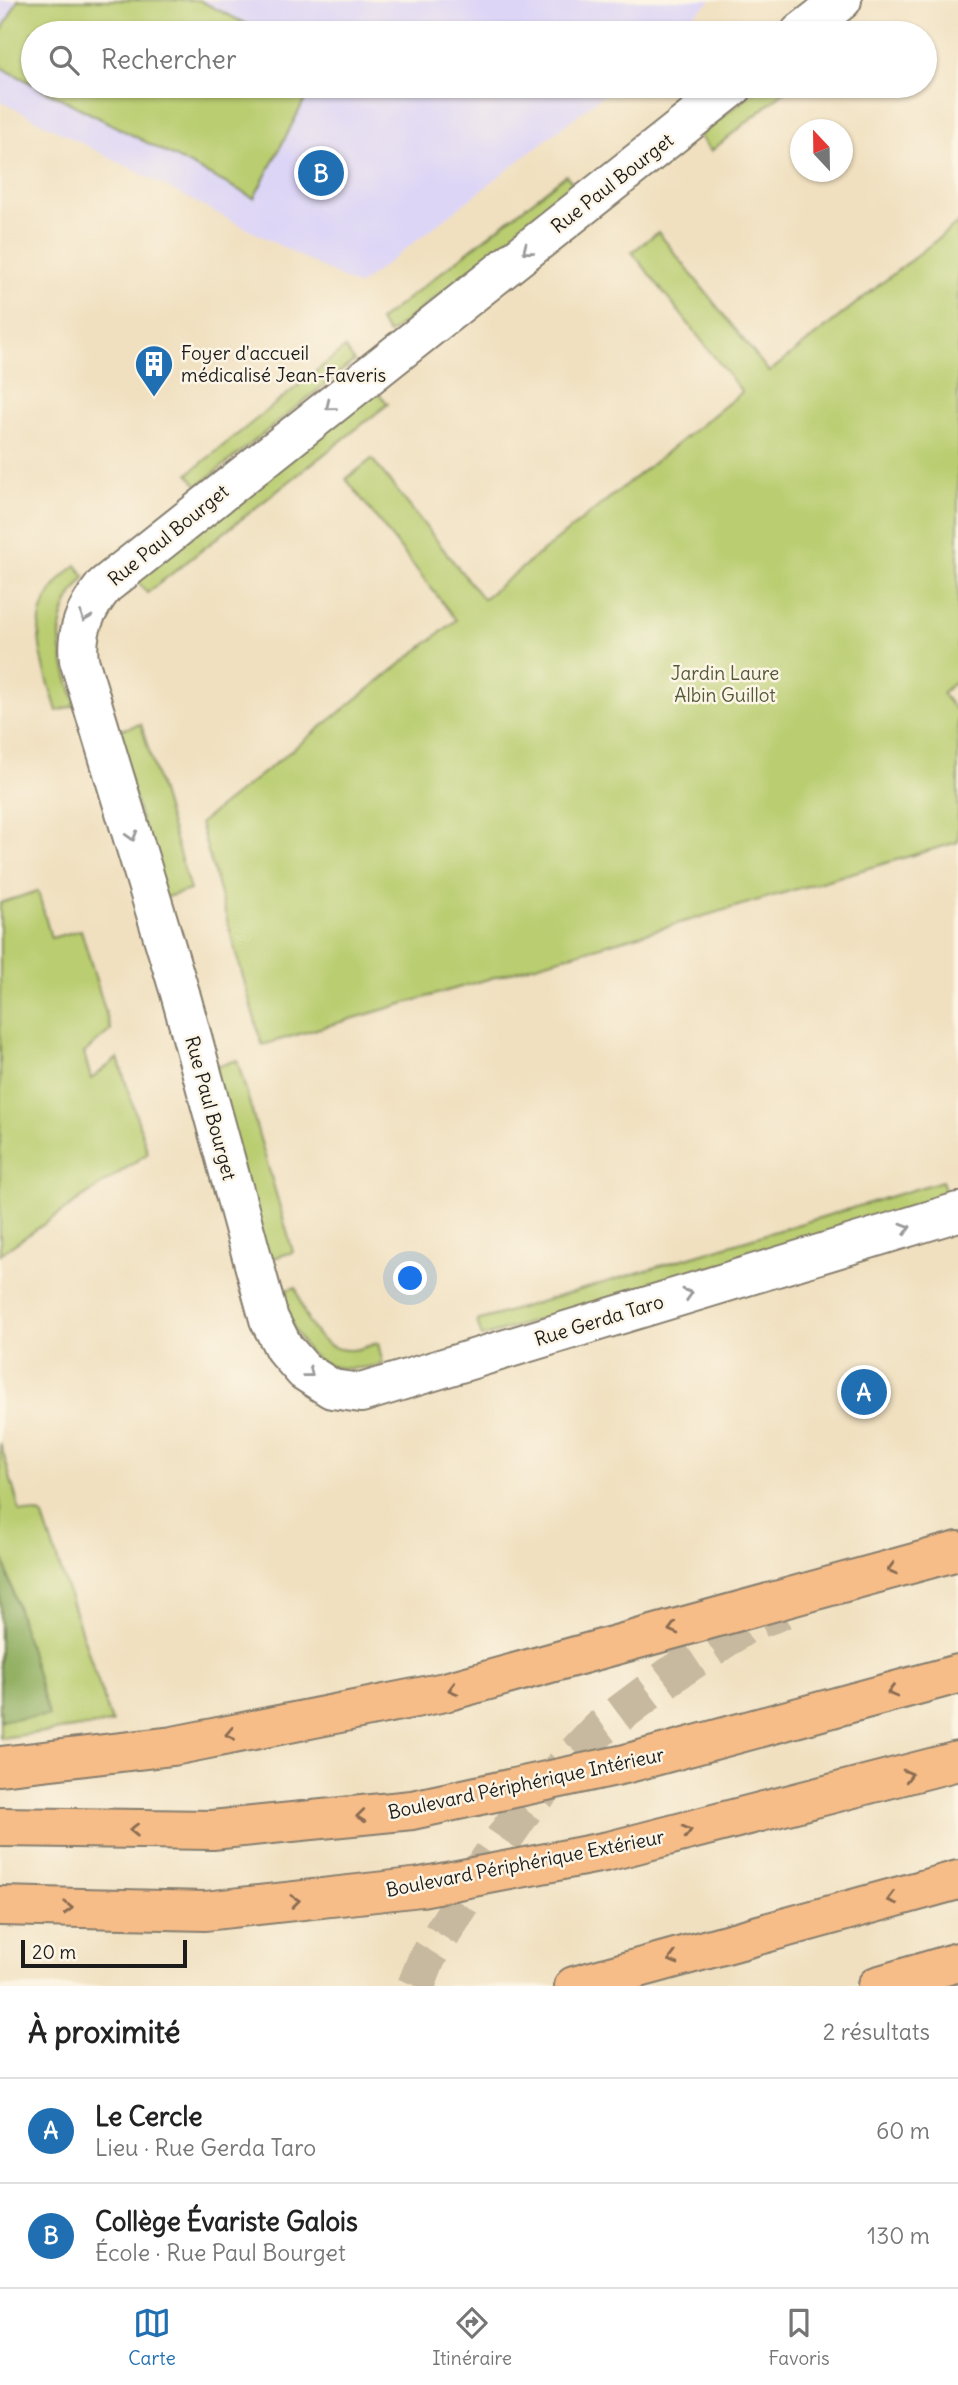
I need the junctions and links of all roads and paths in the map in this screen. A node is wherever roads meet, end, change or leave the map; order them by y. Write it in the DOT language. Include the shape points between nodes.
graph roads {
  1 [pos="842,0"];
  2 [pos="815,21"];
  3 [pos="719,98"];
  4 [pos="958,1212"];
  5 [pos="269,1319"];
  6 [pos="958,1551"];
  7 [pos="958,1674"];
  8 [pos="958,1761"];
  9 [pos="0,1766"];
  10 [pos="0,1828"];
  11 [pos="958,1880"];
  12 [pos="0,1906"];
  13 [pos="958,1962"];
  14 [pos="574,1986"];
  15 [pos="877,1986"];
  1 -- 2 [label="street"];
  3 -- 5 [label="street, Rue Paul Bourget, one-way" via="104,586 83,619 79,660 180,993"];
  5 -- 4 [label="street, Rue Gerda Taro, one-way" via="284,1348 304,1371 332,1390 361,1393"];
  6 -- 9 [label="main road, one-way" via="444,1692 173,1746"];
  7 -- 10 [label="main road, Boulevard Périphérique Intérieur, one-way" via="625,1764 412,1810 212,1830"];
  12 -- 8 [label="main road, Boulevard Périphérique Extérieur, one-way" via="205,1911 421,1887 609,1851"];
  11 -- 14 [label="main road, one-way"];
  13 -- 15 [label="main road"];
}
